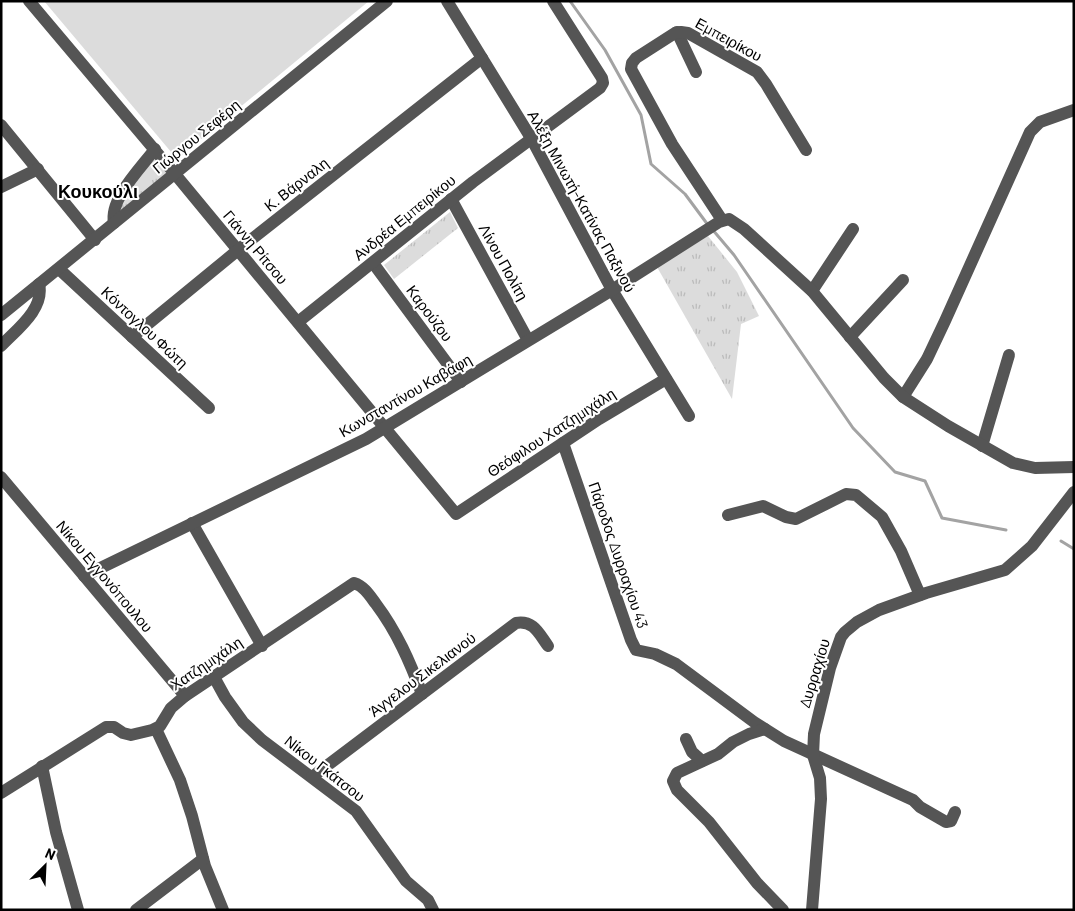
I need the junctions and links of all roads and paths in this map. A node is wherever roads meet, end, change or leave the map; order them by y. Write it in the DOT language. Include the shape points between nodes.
graph roads {
  1 [pos="29,1"];
  2 [pos="387,1"];
  3 [pos="447,1"];
  4 [pos="553,1"];
  5 [pos="677,32"];
  6 [pos="482,58"];
  7 [pos="696,72"];
  8 [pos="1074,110"];
  9 [pos="1,125"];
  10 [pos="531,138"];
  11 [pos="155,150"];
  12 [pos="806,150"];
  13 [pos="38,169"];
  14 [pos="175,174"];
  15 [pos="1,187"];
  16 [pos="451,199"];
  17 [pos="723,220"];
  18 [pos="114,224"];
  19 [pos="853,229"];
  20 [pos="94,240"];
  21 [pos="238,250"];
  22 [pos="372,263"];
  23 [pos="59,269"];
  24 [pos="903,280"];
  25 [pos="39,284"];
  26 [pos="612,290"];
  27 [pos="812,291"];
  28 [pos="1,315"];
  29 [pos="298,322"];
  30 [pos="132,337"];
  31 [pos="850,337"];
  32 [pos="528,340"];
  33 [pos="1,346"];
  34 [pos="1010,356"];
  35 [pos="666,379"];
  36 [pos="461,382"];
  37 [pos="903,397"];
  38 [pos="209,408"];
  39 [pos="689,416"];
  40 [pos="384,427"];
  41 [pos="563,443"];
  42 [pos="982,446"];
  43 [pos="1074,467"];
  44 [pos="1,476"];
  45 [pos="1074,492"];
  46 [pos="456,514"];
  47 [pos="728,515"];
  48 [pos="192,523"];
  49 [pos="84,576"];
  50 [pos="920,595"];
  51 [pos="262,646"];
  52 [pos="548,646"];
  53 [pos="214,677"];
  54 [pos="422,694"];
  55 [pos="185,696"];
  56 [pos="156,729"];
  57 [pos="765,729"];
  58 [pos="686,739"];
  59 [pos="813,755"];
  60 [pos="702,761"];
  61 [pos="42,766"];
  62 [pos="312,777"];
  63 [pos="1,793"];
  64 [pos="955,812"];
  65 [pos="203,859"];
  66 [pos="78,910"];
  67 [pos="136,910"];
  68 [pos="223,910"];
  69 [pos="433,910"];
  70 [pos="783,910"];
  71 [pos="812,910"];
  1 -- 11 [label="street, Γιάννη Ρίτσου"];
  2 -- 14 [label="street, Γιώργου Σεφέρη"];
  3 -- 6 [label="street, Αλέξη Μινωτή-Κατίνας Παξινού"];
  4 -- 10 [label="street, Ανδρέα Εμπειρίκου" via="603,83 596,92"];
  5 -- 7 [label="street"];
  5 -- 12 [label="street, Εμπειρίκου" via="688,33 757,72"];
  5 -- 17 [label="street, Εμπειρίκου" via="640,54 631,69 672,144"];
  6 -- 10 [label="street, Αλέξη Μινωτή-Κατίνας Παξινού"];
  6 -- 21 [label="street, Κ. Βάρναλη"];
  8 -- 37 [label="street" via="1040,122 1030,132 927,359"];
  9 -- 13 [label="street"];
  10 -- 16 [label="street, Ανδρέα Εμπειρίκου"];
  10 -- 26 [label="street, Αλέξη Μινωτή-Κατίνας Παξινού"];
  11 -- 14 [label="street, Γιάννη Ρίτσου"];
  11 -- 18 [label="street" via="119,198"];
  13 -- 15 [label="street"];
  13 -- 20 [label="street"];
  14 -- 18 [label="street, Γιώργου Σεφέρη"];
  14 -- 21 [label="street, Γιάννη Ρίτσου"];
  16 -- 22 [label="street, Ανδρέα Εμπειρίκου"];
  16 -- 32 [label="street, Λίνου Πολίτη"];
  17 -- 26 [label="street, Κωνσταντίνου Καβάφη"];
  17 -- 27 [label="street" via="744,229"];
  18 -- 20 [label="street, Γιώργου Σεφέρη"];
  19 -- 27 [label="street"];
  20 -- 23 [label="street, Γιώργου Σεφέρη"];
  21 -- 29 [label="street, Γιάννη Ρίτσου"];
  21 -- 30 [label="street, Κ. Βάρναλη"];
  22 -- 29 [label="street, Ανδρέα Εμπειρίκου"];
  22 -- 36 [label="street, Καρούζου"];
  23 -- 25 [label="street, Γιώργου Σεφέρη"];
  23 -- 30 [label="street, Κόντογλου Φώτη"];
  24 -- 31 [label="street"];
  25 -- 28 [label="street, Γιώργου Σεφέρη"];
  25 -- 33 [label="street" via="39,297 30,315"];
  26 -- 32 [label="street, Κωνσταντίνου Καβάφη"];
  26 -- 35 [label="street, Αλέξη Μινωτή-Κατίνας Παξινού"];
  27 -- 31 [label="street"];
  29 -- 40 [label="street, Γιάννη Ρίτσου"];
  30 -- 38 [label="street, Κόντογλου Φώτη"];
  31 -- 37 [label="street"];
  32 -- 36 [label="street, Κωνσταντίνου Καβάφη"];
  34 -- 42 [label="street"];
  35 -- 39 [label="street, Αλέξη Μινωτή-Κατίνας Παξινού"];
  35 -- 41 [label="street, Θεόφιλου Χατζημιχάλη"];
  36 -- 40 [label="street, Κωνσταντίνου Καβάφη"];
  37 -- 42 [label="street"];
  40 -- 46 [label="street, Γιάννη Ρίτσου"];
  40 -- 48 [label="street, Κωνσταντίνου Καβάφη" via="353,446"];
  41 -- 46 [label="street, Θεόφιλου Χατζημιχάλη"];
  41 -- 57 [label="street, Πάροδος Δυρραχίου 43" via="634,648 676,664"];
  42 -- 43 [label="street" via="1021,466"];
  44 -- 49 [label="street, Νίκου Εγγονόπουλου"];
  45 -- 50 [label="street, Δυρραχίου" via="1032,546 1005,570"];
  47 -- 50 [label="street" via="763,506 796,520 846,494 856,495 882,517"];
  48 -- 49 [label="street, Κωνσταντίνου Καβάφη"];
  48 -- 51 [label="street"];
  49 -- 55 [label="street, Νίκου Εγγονόπουλου"];
  50 -- 59 [label="street, Δυρραχίου" via="879,610 844,632 830,668 814,734"];
  51 -- 53 [label="street, Χατζημιχάλη"];
  51 -- 54 [label="street, Χατζημιχάλη" via="354,583 369,594 394,629"];
  52 -- 54 [label="street, Άγγελου Σικελιανού" via="530,623 516,623"];
  53 -- 55 [label="street, Χατζημιχάλη"];
  53 -- 62 [label="street, Νίκου Γκάτσου" via="243,722"];
  54 -- 62 [label="street, Άγγελου Σικελιανού"];
  55 -- 56 [label="street, Χατζημιχάλη" via="171,708"];
  56 -- 61 [label="street" via="131,736 114,727 106,727"];
  56 -- 65 [label="street" via="180,780"];
  57 -- 59 [label="street, Πάροδος Δυρραχίου 43"];
  57 -- 60 [label="street" via="748,734"];
  58 -- 60 [label="street" via="692,752"];
  59 -- 64 [label="street, Πάροδος Δυρραχίου 43" via="913,800 946,822 951,821"];
  59 -- 71 [label="street, Δυρραχίου" via="820,778 821,798"];
  60 -- 70 [label="street" via="677,773 673,778 674,785"];
  61 -- 63 [label="street"];
  61 -- 66 [label="street"];
  62 -- 69 [label="street, Νίκου Γκάτσου" via="356,811 406,881 428,900"];
  65 -- 67 [label="street"];
  65 -- 68 [label="street"];
}
